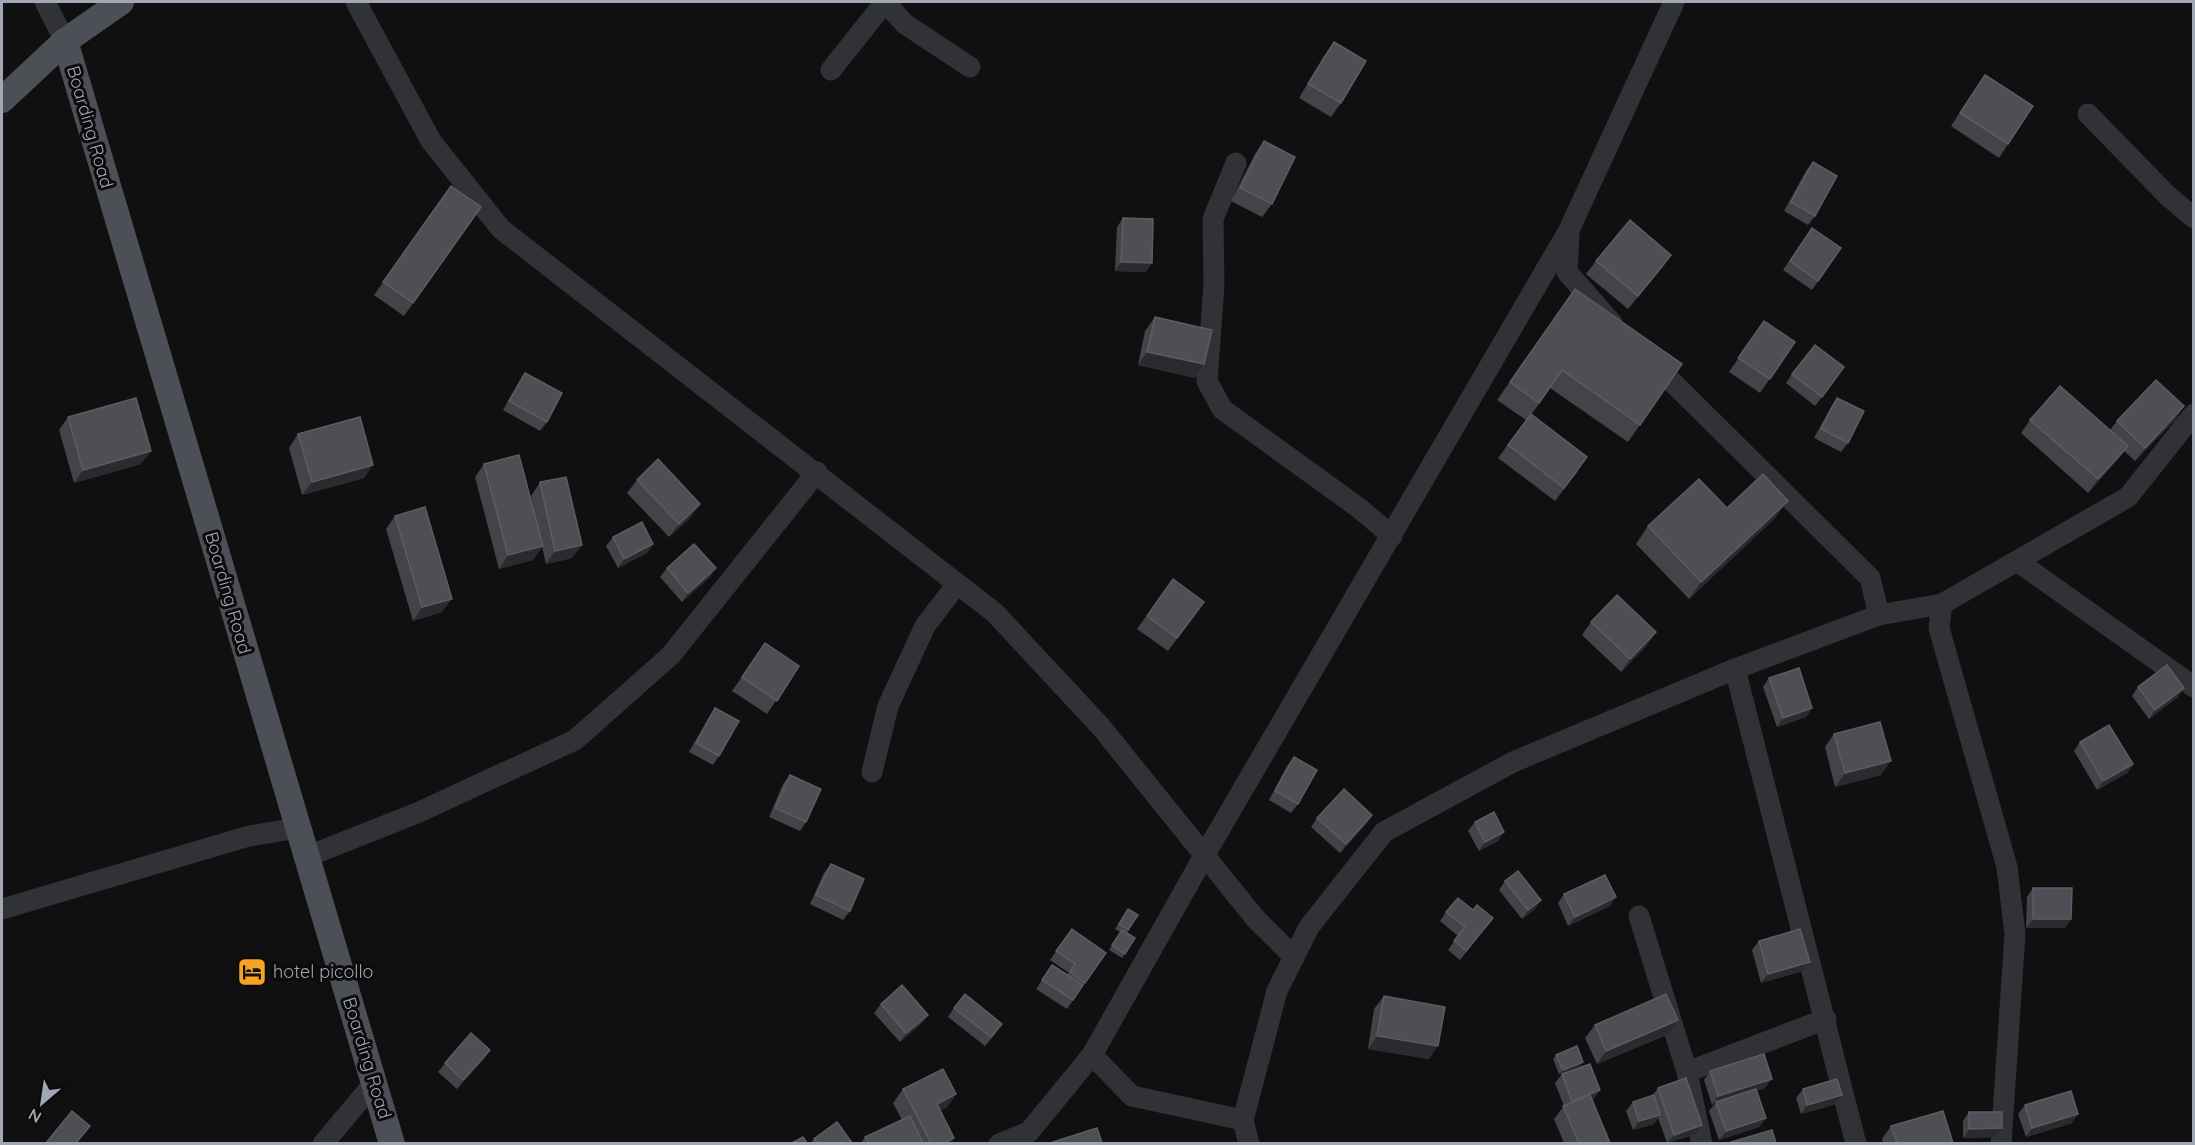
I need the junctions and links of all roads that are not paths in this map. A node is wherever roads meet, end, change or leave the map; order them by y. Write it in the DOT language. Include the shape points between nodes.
graph roads {
  1 [pos="45,2"];
  2 [pos="121,2"];
  3 [pos="356,2"];
  4 [pos="885,2"];
  5 [pos="1663,2"];
  6 [pos="1674,2"];
  7 [pos="1658,33"];
  8 [pos="65,41"];
  9 [pos="970,67"];
  10 [pos="831,70"];
  11 [pos="2,100"];
  12 [pos="2088,114"];
  13 [pos="1236,163"];
  14 [pos="2193,218"];
  15 [pos="1569,230"];
  16 [pos="2193,414"];
  17 [pos="817,472"];
  18 [pos="1392,536"];
  19 [pos="2017,561"];
  20 [pos="957,584"];
  21 [pos="1942,604"];
  22 [pos="1879,615"];
  23 [pos="1735,669"];
  24 [pos="2193,687"];
  25 [pos="872,772"];
  26 [pos="298,828"];
  27 [pos="1204,856"];
  28 [pos="306,857"];
  29 [pos="2,909"];
  30 [pos="1639,916"];
  31 [pos="1294,957"];
  32 [pos="1826,1019"];
  33 [pos="1092,1055"];
  34 [pos="1687,1072"];
  35 [pos="374,1083"];
  36 [pos="1243,1120"];
  37 [pos="323,1143"];
  38 [pos="392,1143"];
  39 [pos="999,1143"];
  40 [pos="1249,1143"];
  41 [pos="1702,1143"];
  42 [pos="1856,1143"];
  43 [pos="2001,1143"];
  1 -- 8 [label="street"];
  2 -- 8 [label="main road"];
  3 -- 17 [label="street" via="431,141 501,229"];
  4 -- 9 [label="street" via="906,24"];
  4 -- 10 [label="street"];
  5 -- 7 [label="street"];
  6 -- 7 [label="street"];
  7 -- 15 [label="street"];
  8 -- 11 [label="main road"];
  8 -- 26 [label="main road, Boarding Road"];
  12 -- 14 [label="street"];
  13 -- 18 [label="street" via="1213,219 1214,284 1207,381 1222,409"];
  15 -- 18 [label="street"];
  15 -- 22 [label="street" via="1567,272 1870,579"];
  16 -- 19 [label="street" via="2128,497"];
  17 -- 20 [label="street"];
  17 -- 28 [label="street" via="671,655 575,740 417,813"];
  18 -- 27 [label="street"];
  19 -- 21 [label="street"];
  19 -- 24 [label="street"];
  20 -- 25 [label="street" via="925,626 888,706"];
  20 -- 27 [label="street" via="995,613 1101,727"];
  21 -- 22 [label="street"];
  21 -- 43 [label="street" via="1939,628 2007,867 2015,934"];
  22 -- 23 [label="street"];
  23 -- 31 [label="street" via="1513,762 1384,832 1309,927"];
  23 -- 32 [label="street"];
  26 -- 28 [label="main road, Boarding Road"];
  26 -- 29 [label="street" via="249,836"];
  27 -- 31 [label="street" via="1255,918"];
  27 -- 33 [label="street"];
  28 -- 35 [label="main road, Boarding Road"];
  30 -- 34 [label="street"];
  31 -- 36 [label="street" via="1277,991"];
  32 -- 34 [label="street"];
  32 -- 42 [label="street"];
  33 -- 36 [label="street" via="1132,1096"];
  33 -- 39 [label="street" via="1029,1132"];
  34 -- 41 [label="street"];
  35 -- 37 [label="street"];
  35 -- 38 [label="main road, Boarding Road"];
  36 -- 40 [label="street"];
}
